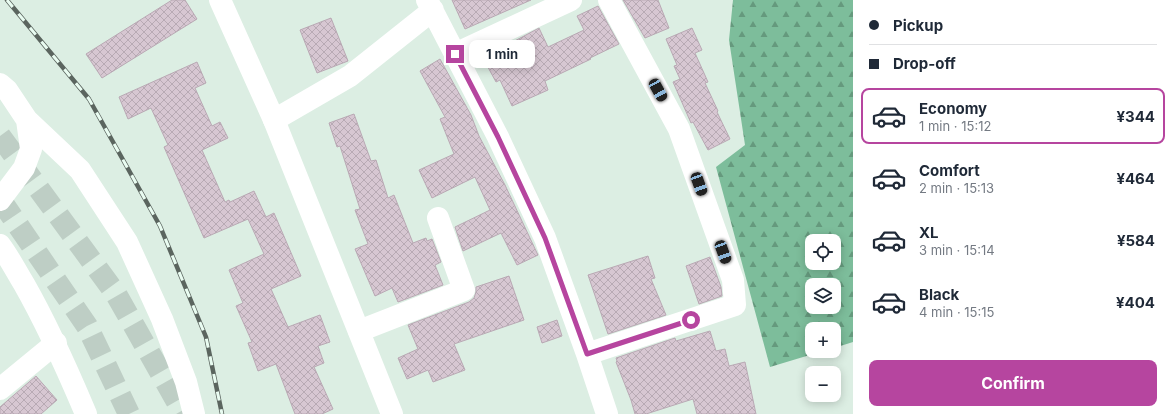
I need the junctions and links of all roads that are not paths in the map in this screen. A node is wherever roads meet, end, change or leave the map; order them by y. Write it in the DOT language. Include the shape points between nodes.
graph roads {
  1 [pos="220,0"];
  2 [pos="571,0"];
  3 [pos="608,0"];
  4 [pos="430,5"];
  5 [pos="455,54"];
  6 [pos="0,84"];
  7 [pos="27,120"];
  8 [pos="274,120"];
  9 [pos="0,200"];
  10 [pos="438,218"];
  11 [pos="2,253"];
  12 [pos="359,331"];
  13 [pos="56,343"];
  14 [pos="587,354"];
  15 [pos="0,389"];
  16 [pos="86,414"];
  17 [pos="194,414"];
  18 [pos="392,414"];
  19 [pos="607,414"];
  1 -- 8 [label="street"];
  2 -- 5 [label="street"];
  3 -- 14 [label="street" via="679,129 733,280 735,305"];
  4 -- 5 [label="street"];
  4 -- 8 [label="street" via="350,76"];
  5 -- 14 [label="street" via="498,137 545,238"];
  6 -- 7 [label="street"];
  7 -- 9 [label="street" via="31,149 24,168"];
  7 -- 17 [label="street" via="80,170 127,242 162,319 186,382"];
  8 -- 12 [label="street"];
  10 -- 12 [label="street" via="464,290"];
  11 -- 13 [label="street" via="31,296"];
  12 -- 18 [label="street"];
  13 -- 15 [label="street"];
  13 -- 16 [label="street"];
  14 -- 19 [label="street"];
}
